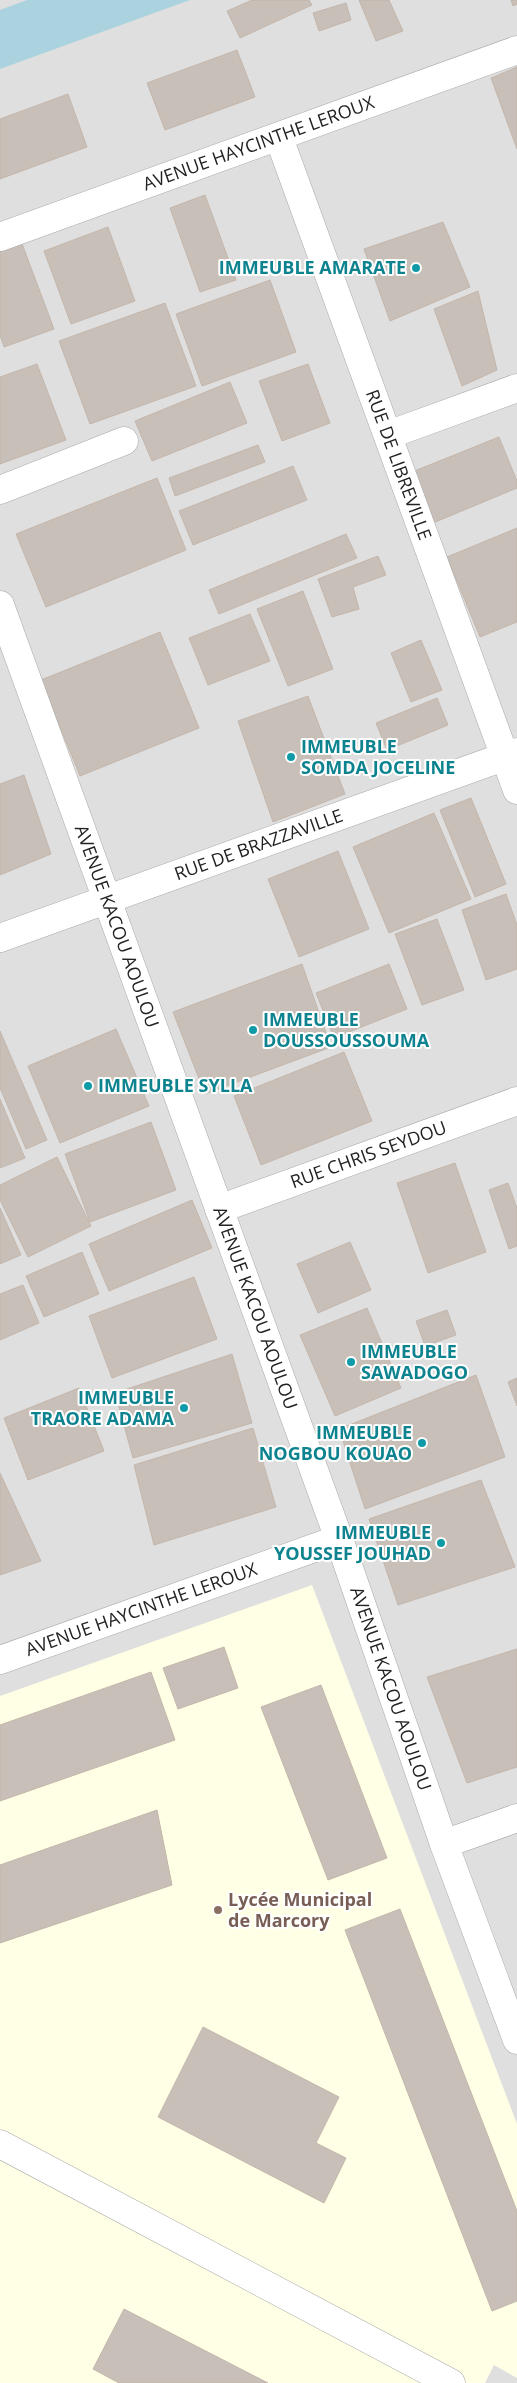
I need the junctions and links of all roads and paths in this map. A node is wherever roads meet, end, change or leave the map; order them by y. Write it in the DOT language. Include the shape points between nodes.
graph roads {
  1 [pos="517,50"];
  2 [pos="279,138"];
  3 [pos="0,237"];
  4 [pos="517,388"];
  5 [pos="388,435"];
  6 [pos="124,441"];
  7 [pos="0,490"];
  8 [pos="0,605"];
  9 [pos="511,754"];
  10 [pos="517,790"];
  11 [pos="107,900"];
  12 [pos="0,938"];
  13 [pos="517,1101"];
  14 [pos="219,1209"];
  15 [pos="339,1539"];
  16 [pos="0,1660"];
  17 [pos="517,1818"];
  18 [pos="444,1844"];
  19 [pos="517,2040"];
  20 [pos="0,2144"];
  21 [pos="451,2383"];
  1 -- 2 [label="street, AVENUE HAYCINTHE LEROUX"];
  2 -- 3 [label="street, AVENUE HAYCINTHE LEROUX"];
  2 -- 5 [label="street, RUE DE LIBREVILLE"];
  4 -- 5 [label="street"];
  5 -- 9 [label="street, RUE DE LIBREVILLE"];
  6 -- 7 [label="street"];
  8 -- 11 [label="street, AVENUE KACOU AOULOU"];
  9 -- 10 [label="street, RUE DE LIBREVILLE"];
  9 -- 11 [label="street, RUE DE BRAZZAVILLE"];
  11 -- 12 [label="street, RUE DE BRAZZAVILLE"];
  11 -- 14 [label="street, AVENUE KACOU AOULOU"];
  13 -- 14 [label="street, RUE CHRIS SEYDOU"];
  14 -- 15 [label="street, AVENUE KACOU AOULOU"];
  15 -- 16 [label="street, AVENUE HAYCINTHE LEROUX"];
  15 -- 18 [label="street, AVENUE KACOU AOULOU"];
  17 -- 18 [label="street"];
  18 -- 19 [label="street, AVENUE KACOU AOULOU"];
  20 -- 21 [label="street"];
}
